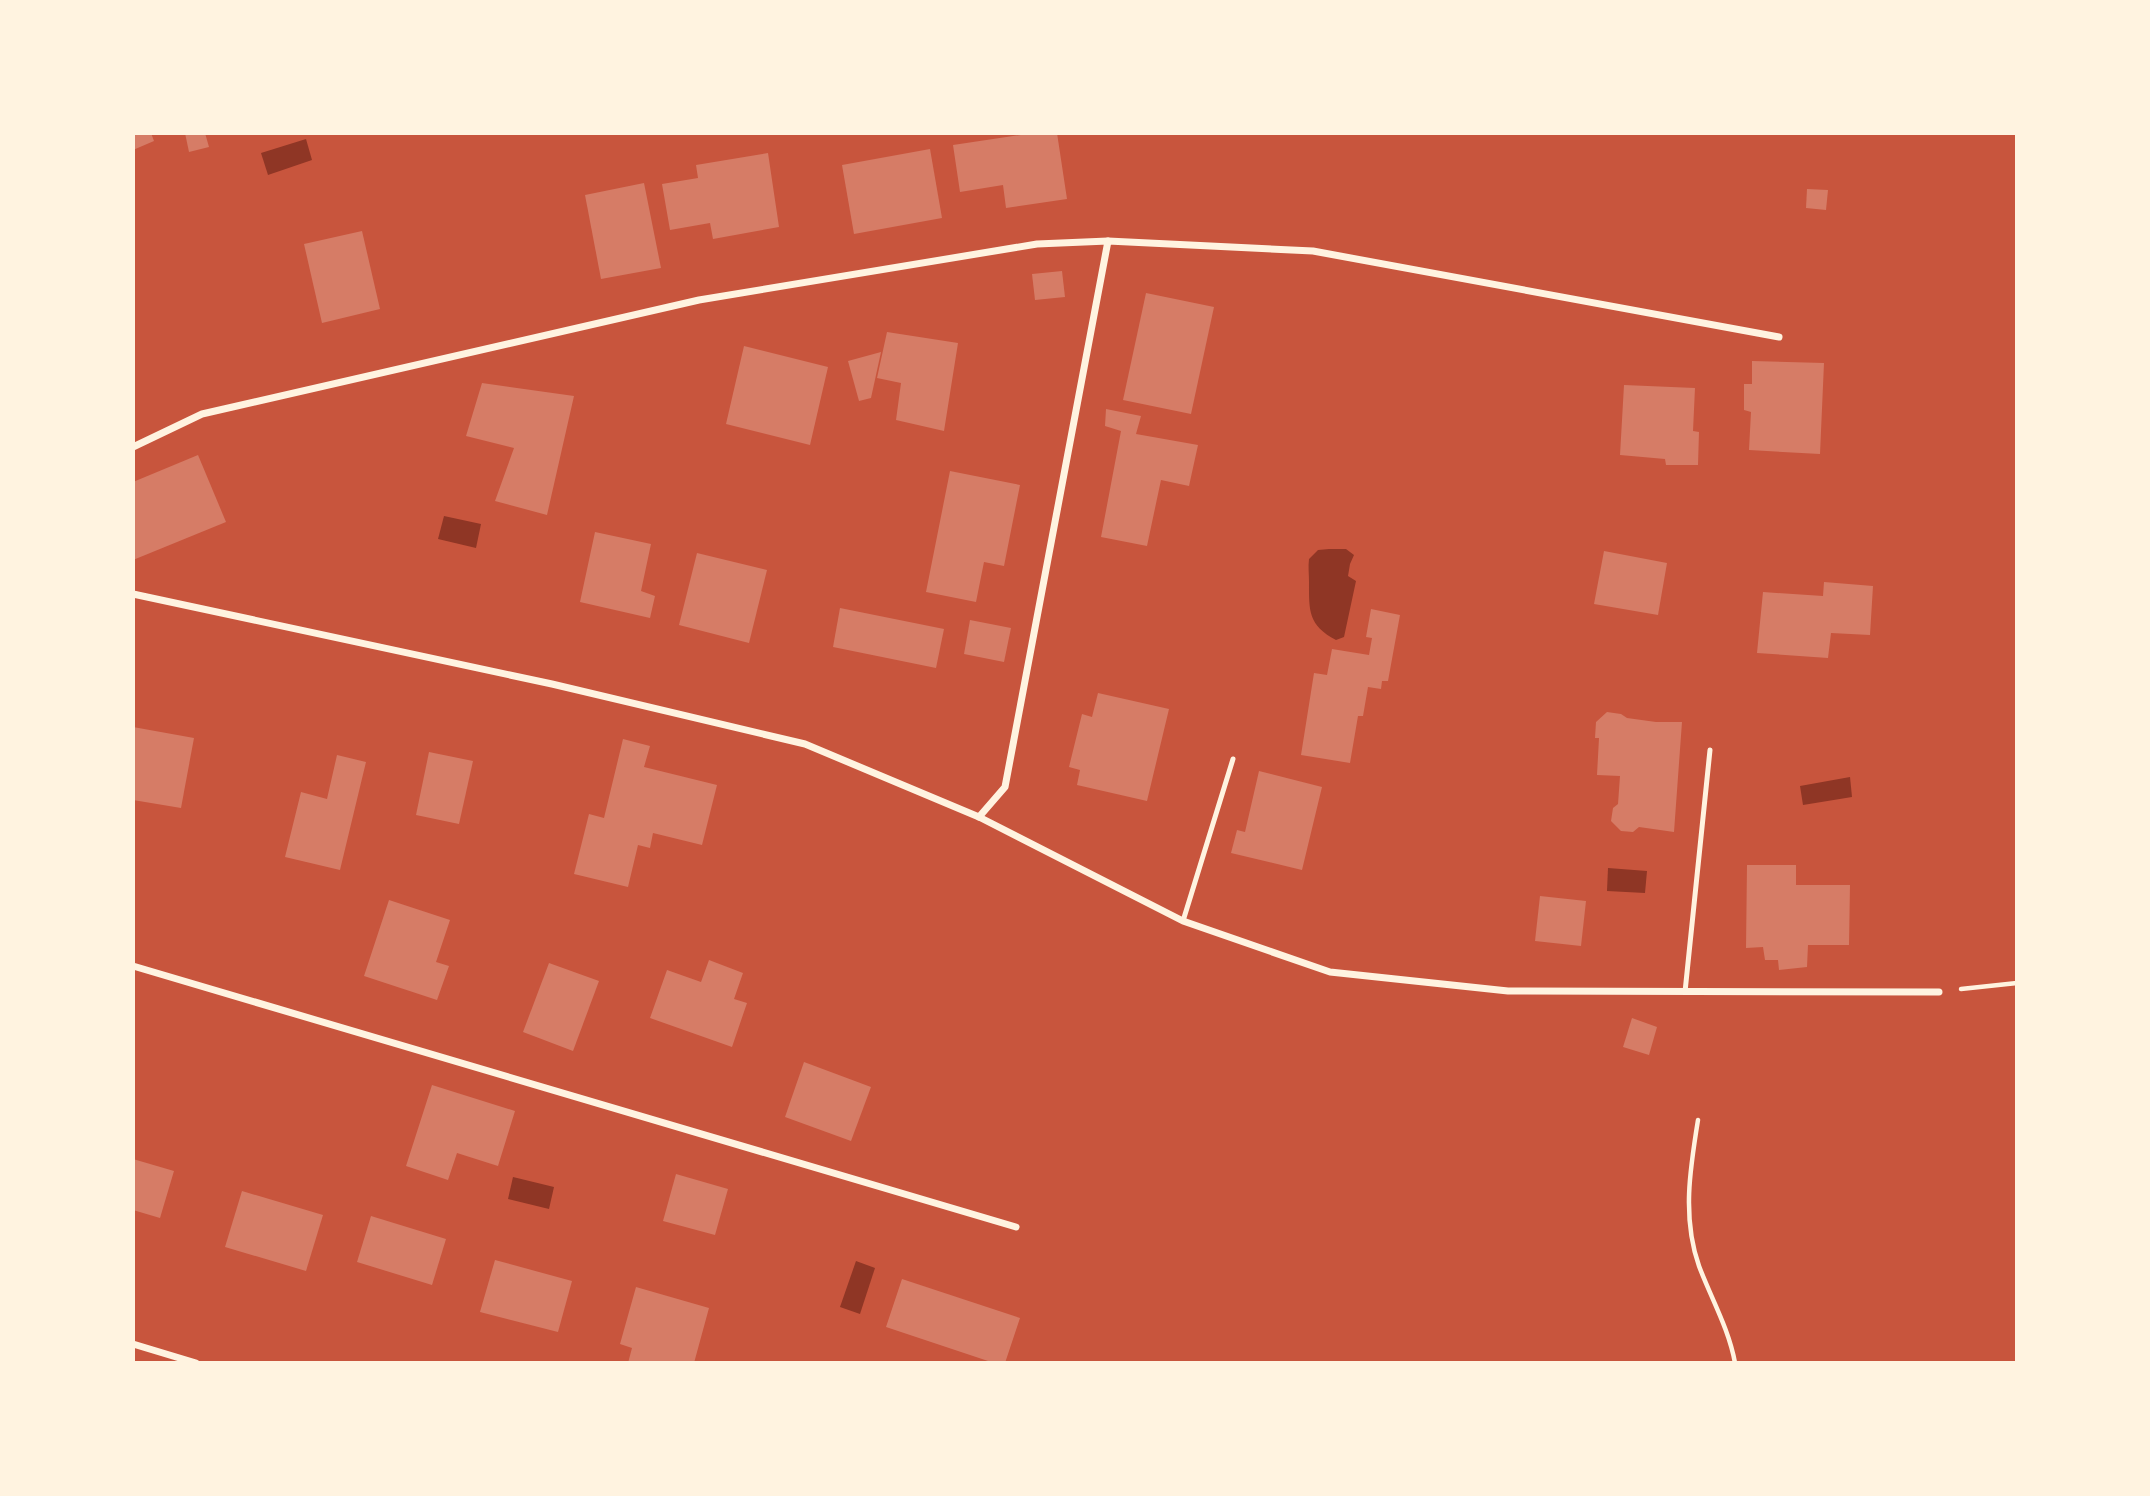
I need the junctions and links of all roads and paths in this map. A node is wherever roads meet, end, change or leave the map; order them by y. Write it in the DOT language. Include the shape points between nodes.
graph roads {
  1 [pos="1108,241"];
  2 [pos="1779,337"];
  3 [pos="133,447"];
  4 [pos="133,594"];
  5 [pos="1710,750"];
  6 [pos="1233,759"];
  7 [pos="979,817"];
  8 [pos="1183,921"];
  9 [pos="133,966"];
  10 [pos="2017,983"];
  11 [pos="1685,992"];
  12 [pos="1939,992"];
  13 [pos="1698,1121"];
  14 [pos="1016,1227"];
  15 [pos="133,1344"];
  16 [pos="196,1363"];
  17 [pos="1735,1363"];
  1 -- 2 [label="street" via="1313,251"];
  1 -- 3 [label="street" via="1037,244 699,300 202,414"];
  1 -- 7 [label="street" via="1005,787"];
  4 -- 7 [label="street" via="805,744"];
  5 -- 11 [label="lane"];
  6 -- 8 [label="lane"];
  7 -- 8 [label="street"];
  8 -- 11 [label="street" via="1330,972 1508,991"];
  9 -- 14 [label="street"];
  10 -- 12 [label="path"];
  11 -- 12 [label="street"];
  13 -- 17 [label="path" via="1688,1196 1693,1244"];
  15 -- 16 [label="street"];
}
